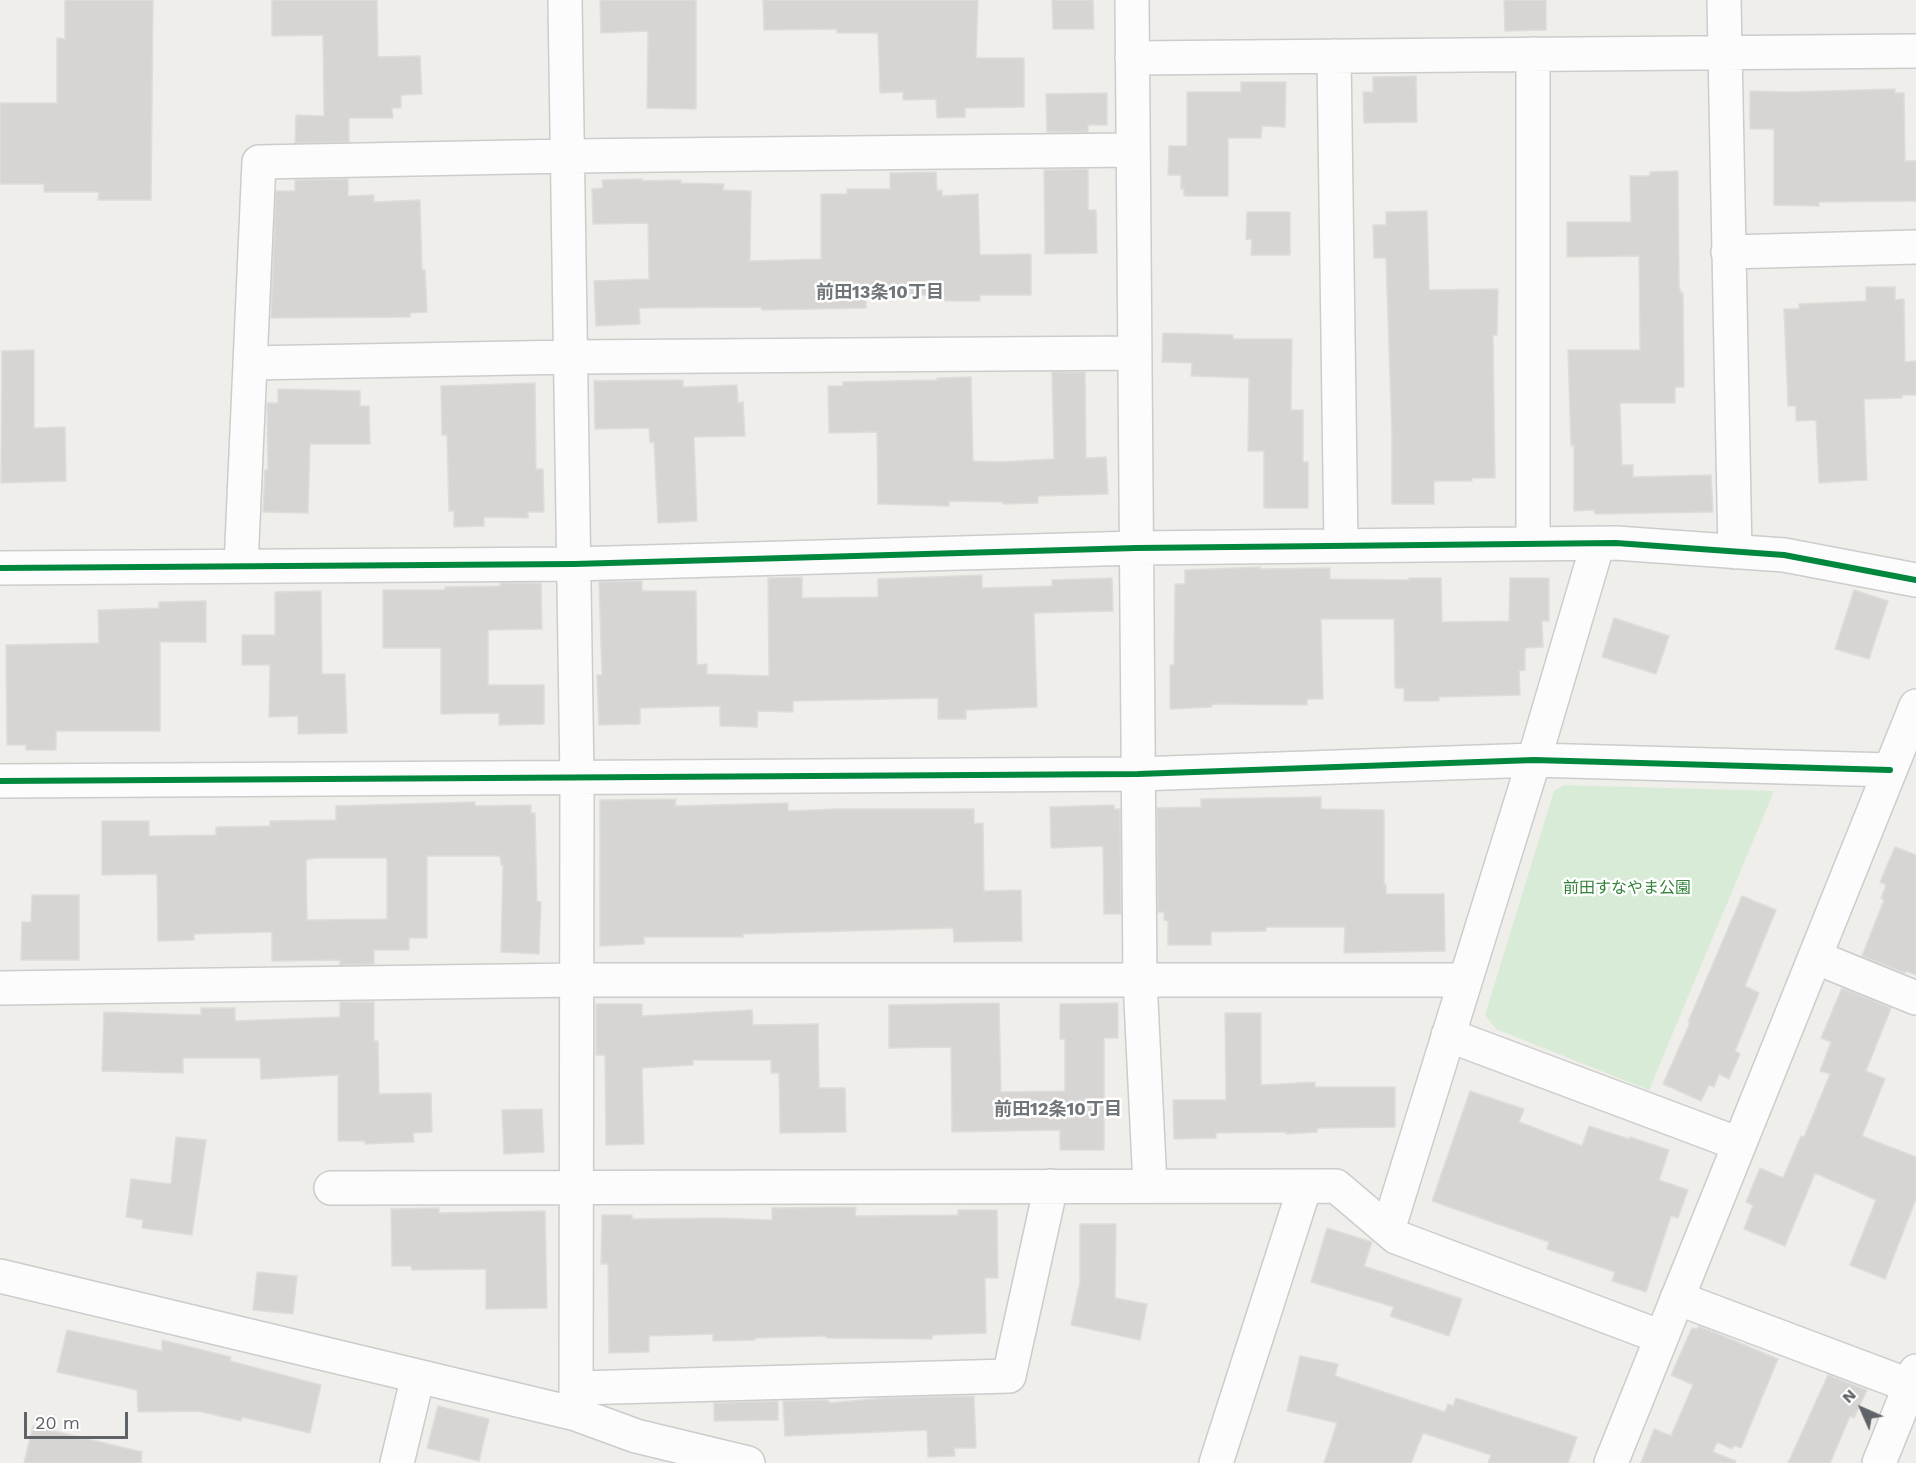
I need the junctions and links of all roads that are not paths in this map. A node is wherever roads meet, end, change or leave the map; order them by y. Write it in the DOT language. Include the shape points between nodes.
graph roads {
  1 [pos="565,0"];
  2 [pos="1132,0"];
  3 [pos="1724,0"];
  4 [pos="1916,51"];
  5 [pos="1724,52"];
  6 [pos="1533,54"];
  7 [pos="1334,56"];
  8 [pos="1132,58"];
  9 [pos="1133,150"];
  10 [pos="568,156"];
  11 [pos="1916,247"];
  12 [pos="1728,252"];
  13 [pos="1134,353"];
  14 [pos="571,357"];
  15 [pos="250,363"];
  16 [pos="1598,543"];
  17 [pos="1533,544"];
  18 [pos="1341,546"];
  19 [pos="1136,548"];
  20 [pos="1735,552"];
  21 [pos="574,564"];
  22 [pos="241,566"];
  23 [pos="0,568"];
  24 [pos="1916,580"];
  25 [pos="1916,706"];
  26 [pos="1534,760"];
  27 [pos="1890,770"];
  28 [pos="1138,774"];
  29 [pos="577,778"];
  30 [pos="0,782"];
  31 [pos="1815,957"];
  32 [pos="577,980"];
  33 [pos="1140,980"];
  34 [pos="1466,980"];
  35 [pos="0,988"];
  36 [pos="1916,998"];
  37 [pos="1448,1035"];
  38 [pos="1739,1144"];
  39 [pos="1305,1185"];
  40 [pos="577,1186"];
  41 [pos="1051,1186"];
  42 [pos="1150,1186"];
  43 [pos="331,1188"];
  44 [pos="1388,1230"];
  45 [pos="0,1276"];
  46 [pos="1677,1298"];
  47 [pos="1661,1337"];
  48 [pos="418,1376"];
  49 [pos="1914,1381"];
  50 [pos="576,1401"];
  51 [pos="633,1449"];
  52 [pos="397,1463"];
  53 [pos="748,1463"];
  54 [pos="1216,1463"];
  55 [pos="1611,1463"];
  56 [pos="1879,1463"];
  1 -- 10 [label="street"];
  2 -- 8 [label="street"];
  3 -- 5 [label="street"];
  4 -- 5 [label="street"];
  5 -- 6 [label="street"];
  5 -- 12 [label="street"];
  6 -- 7 [label="street"];
  6 -- 17 [label="street"];
  7 -- 8 [label="street"];
  7 -- 18 [label="street"];
  8 -- 9 [label="street"];
  9 -- 10 [label="street"];
  9 -- 13 [label="street"];
  10 -- 14 [label="street"];
  10 -- 15 [label="street" via="259,162"];
  11 -- 12 [label="street"];
  12 -- 20 [label="street"];
  13 -- 14 [label="street"];
  13 -- 19 [label="street"];
  14 -- 15 [label="street"];
  14 -- 21 [label="street"];
  15 -- 22 [label="street"];
  16 -- 17 [label="street"];
  16 -- 20 [label="street"];
  16 -- 26 [label="street"];
  17 -- 18 [label="street"];
  18 -- 19 [label="street"];
  19 -- 21 [label="street"];
  19 -- 28 [label="street"];
  20 -- 24 [label="street" via="1784,555"];
  21 -- 22 [label="street"];
  21 -- 29 [label="street"];
  22 -- 23 [label="street"];
  25 -- 27 [label="street"];
  26 -- 27 [label="street"];
  26 -- 28 [label="street"];
  26 -- 34 [label="street"];
  27 -- 31 [label="street"];
  28 -- 29 [label="street"];
  28 -- 33 [label="street"];
  29 -- 30 [label="street"];
  29 -- 32 [label="street"];
  31 -- 36 [label="street"];
  31 -- 38 [label="street"];
  32 -- 33 [label="street"];
  32 -- 35 [label="street"];
  32 -- 40 [label="street"];
  33 -- 34 [label="street"];
  33 -- 42 [label="street"];
  34 -- 37 [label="street"];
  37 -- 38 [label="street"];
  37 -- 44 [label="street"];
  38 -- 46 [label="street"];
  39 -- 42 [label="street"];
  39 -- 44 [label="street" via="1336,1186"];
  39 -- 54 [label="street"];
  40 -- 41 [label="street"];
  40 -- 43 [label="street"];
  40 -- 50 [label="street"];
  41 -- 42 [label="street"];
  41 -- 50 [label="street" via="1009,1376"];
  44 -- 47 [label="street" via="1396,1237"];
  45 -- 48 [label="street"];
  46 -- 47 [label="street"];
  46 -- 49 [label="street"];
  47 -- 55 [label="street"];
  48 -- 50 [label="street"];
  48 -- 52 [label="street"];
  49 -- 56 [label="street"];
  50 -- 51 [label="street"];
  51 -- 53 [label="street"];
}
